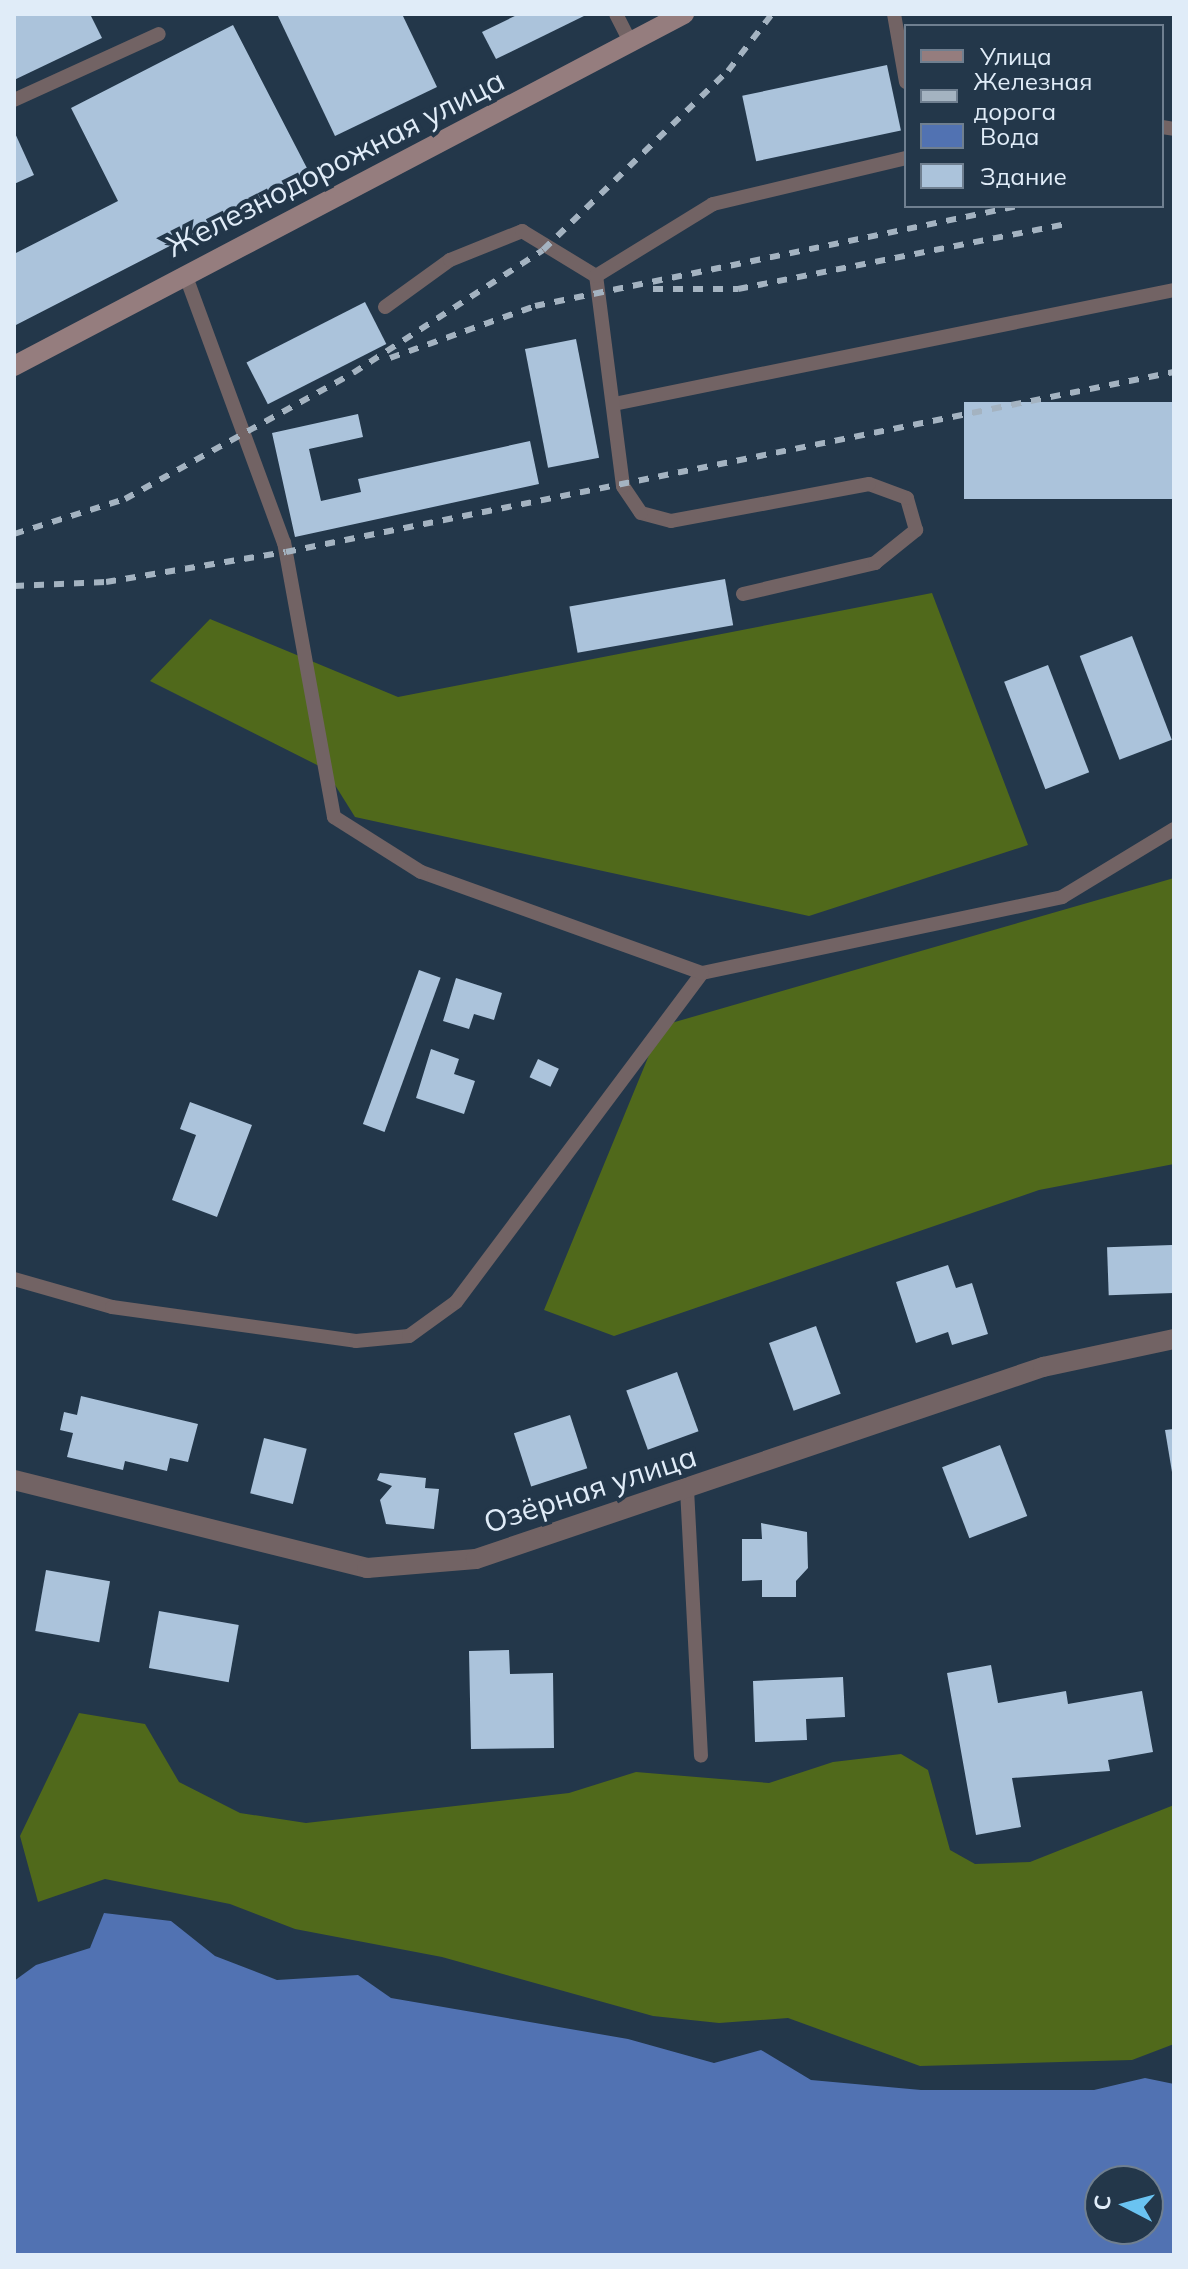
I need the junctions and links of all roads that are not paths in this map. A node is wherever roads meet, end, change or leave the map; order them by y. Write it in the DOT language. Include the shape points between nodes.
graph roads {
  1 [pos="616,14"];
  2 [pos="684,14"];
  3 [pos="894,14"];
  4 [pos="159,34"];
  5 [pos="631,43"];
  6 [pos="904,71"];
  7 [pos="14,100"];
  8 [pos="904,158"];
  9 [pos="185,274"];
  10 [pos="596,276"];
  11 [pos="1174,290"];
  12 [pos="385,307"];
  13 [pos="14,366"];
  14 [pos="614,404"];
  15 [pos="743,594"];
  16 [pos="1174,829"];
  17 [pos="702,973"];
  18 [pos="14,1279"];
  19 [pos="1174,1339"];
  20 [pos="14,1480"];
  21 [pos="687,1489"];
  22 [pos="701,1756"];
  1 -- 5 [label="lane"];
  2 -- 5 [label="street, Железнодорожная улица"];
  3 -- 6 [label="lane"];
  4 -- 7 [label="lane"];
  5 -- 9 [label="street, Железнодорожная улица"];
  8 -- 10 [label="lane" via="713,204"];
  9 -- 13 [label="street, Железнодорожная улица"];
  9 -- 17 [label="lane" via="284,543 334,817 421,872"];
  10 -- 12 [label="lane" via="522,231 450,260"];
  10 -- 14 [label="lane"];
  11 -- 14 [label="lane"];
  14 -- 15 [label="lane" via="623,486 641,513 671,521 869,484 907,498 916,530 875,563"];
  16 -- 17 [label="lane" via="1062,897"];
  17 -- 18 [label="lane" via="456,1302 409,1336 356,1341 112,1307"];
  19 -- 21 [label="street, Озёрная улица" via="1043,1367"];
  20 -- 21 [label="street, Озёрная улица" via="367,1568 476,1559"];
  21 -- 22 [label="lane"];
}
